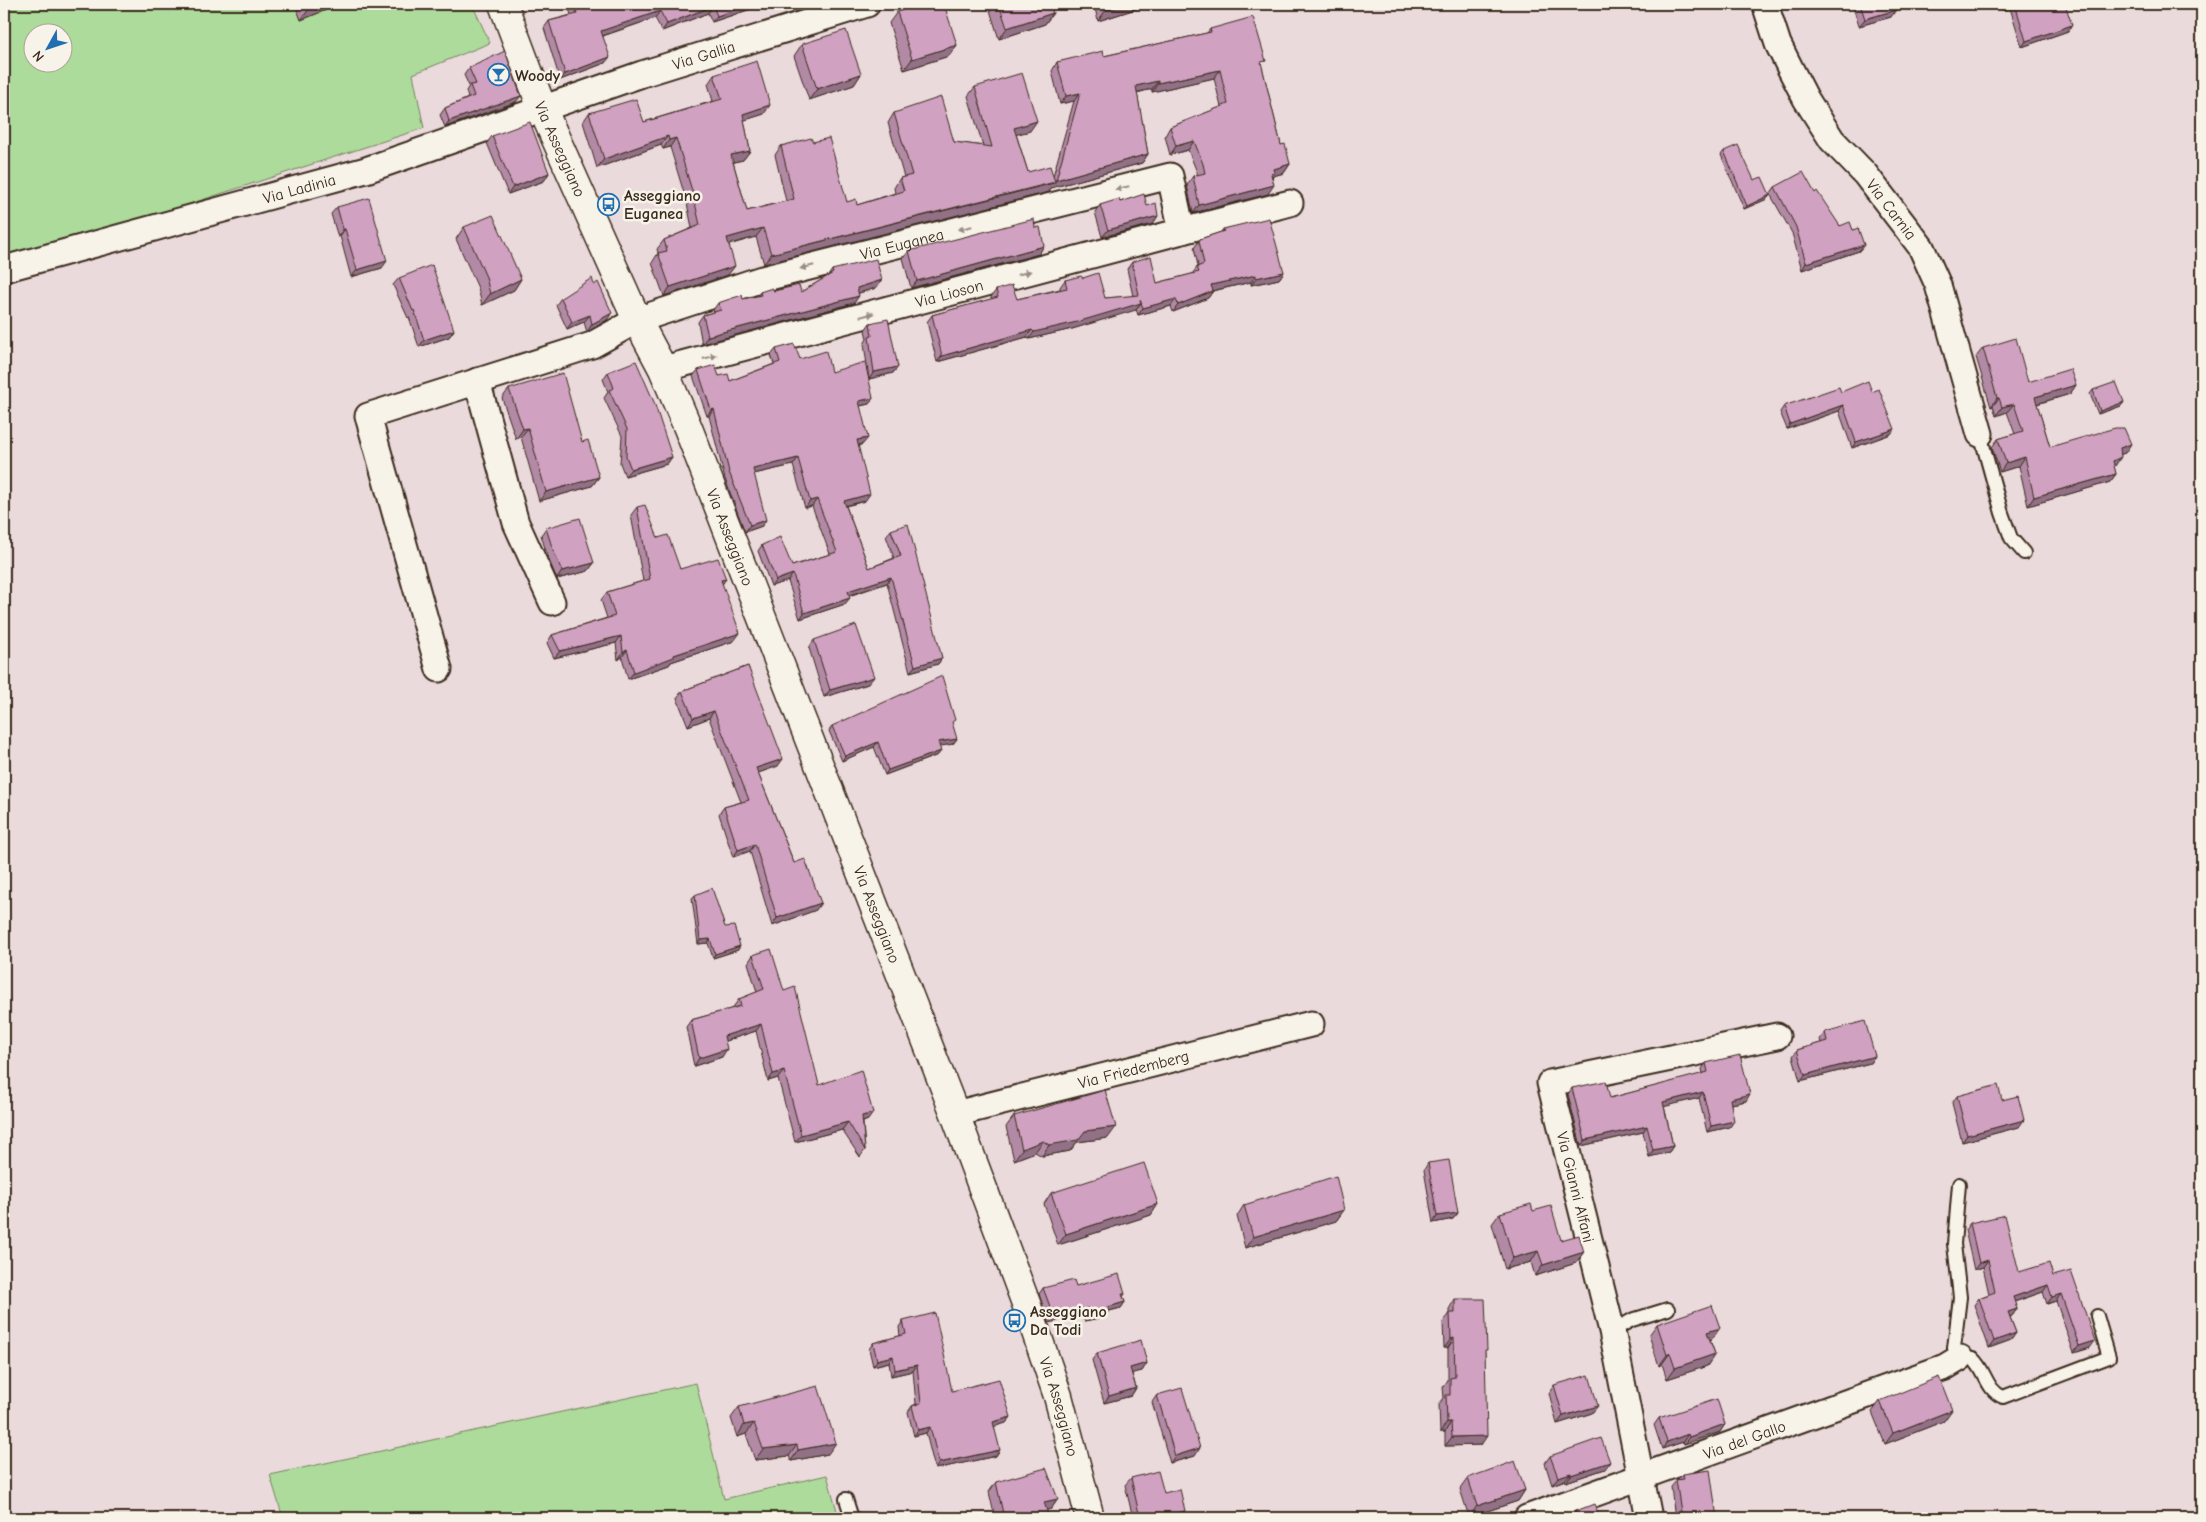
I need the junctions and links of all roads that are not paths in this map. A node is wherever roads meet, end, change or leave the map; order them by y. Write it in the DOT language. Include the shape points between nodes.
graph roads {
  1 [pos="503,4"];
  2 [pos="867,4"];
  3 [pos="1765,4"];
  4 [pos="542,108"];
  5 [pos="1290,203"];
  6 [pos="1182,231"];
  7 [pos="4,270"];
  8 [pos="637,320"];
  9 [pos="663,369"];
  10 [pos="477,381"];
  11 [pos="1980,434"];
  12 [pos="2024,553"];
  13 [pos="552,602"];
  14 [pos="439,669"];
  15 [pos="1311,1024"];
  16 [pos="1776,1036"];
  17 [pos="955,1114"];
  18 [pos="1959,1184"];
  19 [pos="1668,1309"];
  20 [pos="2097,1316"];
  21 [pos="1612,1331"];
  22 [pos="1960,1358"];
  23 [pos="1640,1476"];
  24 [pos="846,1499"];
  25 [pos="852,1518"];
  26 [pos="1090,1518"];
  27 [pos="1527,1518"];
  28 [pos="1649,1518"];
  1 -- 4 [label="street, Via Asseggiano"];
  2 -- 4 [label="street, Via Gallia"];
  3 -- 11 [label="street, Via Carnia" via="1778,44 1806,99 1832,140 1865,174 1921,247 1938,285"];
  4 -- 7 [label="street, Via Ladinia" via="366,170"];
  4 -- 8 [label="street, Via Asseggiano"];
  5 -- 6 [label="street, Via Lioson"];
  6 -- 8 [label="street, Via Euganea, one-way" via="1170,176 762,279"];
  9 -- 6 [label="street, Via Lioson, one-way"];
  8 -- 9 [label="street, Via Asseggiano"];
  8 -- 10 [label="street" via="592,345"];
  9 -- 17 [label="street, Via Asseggiano"];
  10 -- 13 [label="street" via="516,523"];
  10 -- 14 [label="street" via="368,416"];
  11 -- 12 [label="lane" via="2011,538"];
  15 -- 17 [label="street, Via Friedemberg"];
  16 -- 21 [label="street, Via Gianni Alfani" via="1550,1083"];
  17 -- 26 [label="street, Via Asseggiano" via="1058,1396"];
  18 -- 22 [label="lane" via="1954,1244 1960,1297 1954,1348"];
  19 -- 21 [label="lane" via="1632,1320"];
  20 -- 22 [label="lane" via="2109,1357 2003,1397 1990,1389 1980,1366 1973,1359"];
  21 -- 23 [label="street, Via Gianni Alfani"];
  22 -- 23 [label="street, Via del Gallo" via="1945,1367"];
  23 -- 27 [label="street, Via del Gallo"];
  23 -- 28 [label="street, Via Gianni Alfani"];
  24 -- 25 [label="lane"];
}
